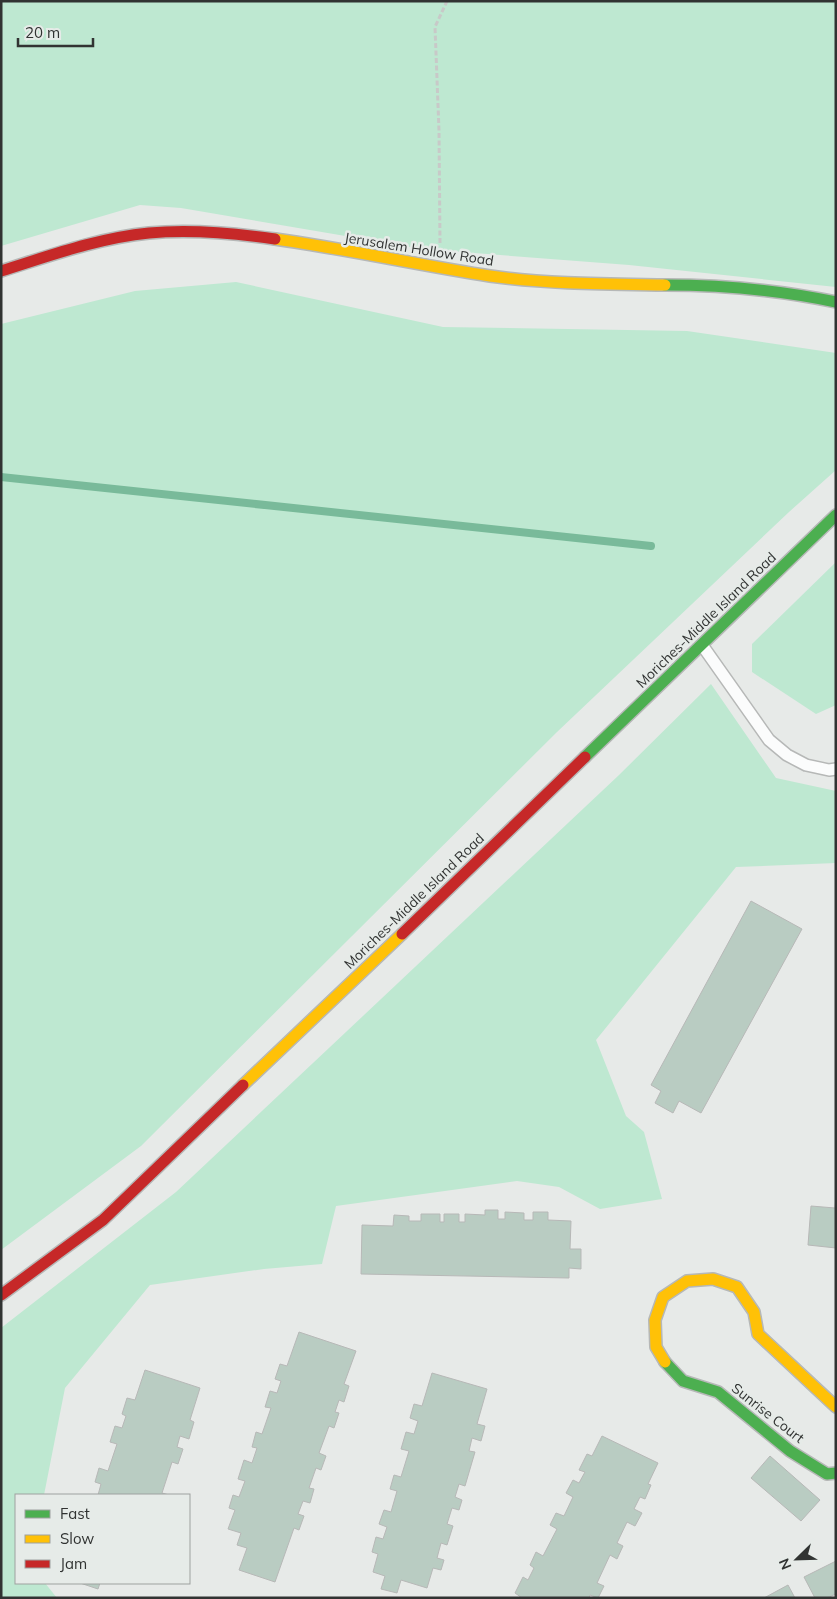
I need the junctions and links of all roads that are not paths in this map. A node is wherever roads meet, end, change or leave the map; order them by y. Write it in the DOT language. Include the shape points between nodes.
graph roads {
  1 [pos="1,271"];
  2 [pos="836,302"];
  3 [pos="836,515"];
  4 [pos="702,645"];
  5 [pos="836,770"];
  6 [pos="1,1295"];
  7 [pos="836,1408"];
  8 [pos="836,1473"];
  1 -- 2 [label="street, Jerusalem Hollow Road" via="100,242 170,232 224,234 510,279 563,284 750,288"];
  3 -- 4 [label="street, Moriches-Middle Island Road"];
  4 -- 5 [label="lane" via="769,740 806,765"];
  4 -- 6 [label="street, Moriches-Middle Island Road" via="103,1220"];
  7 -- 8 [label="street, Sunrise Court" via="758,1334 754,1312 737,1287 713,1280 687,1281 663,1297 655,1320 656,1347 667,1365 683,1381 718,1392 790,1451 827,1474"];
}
